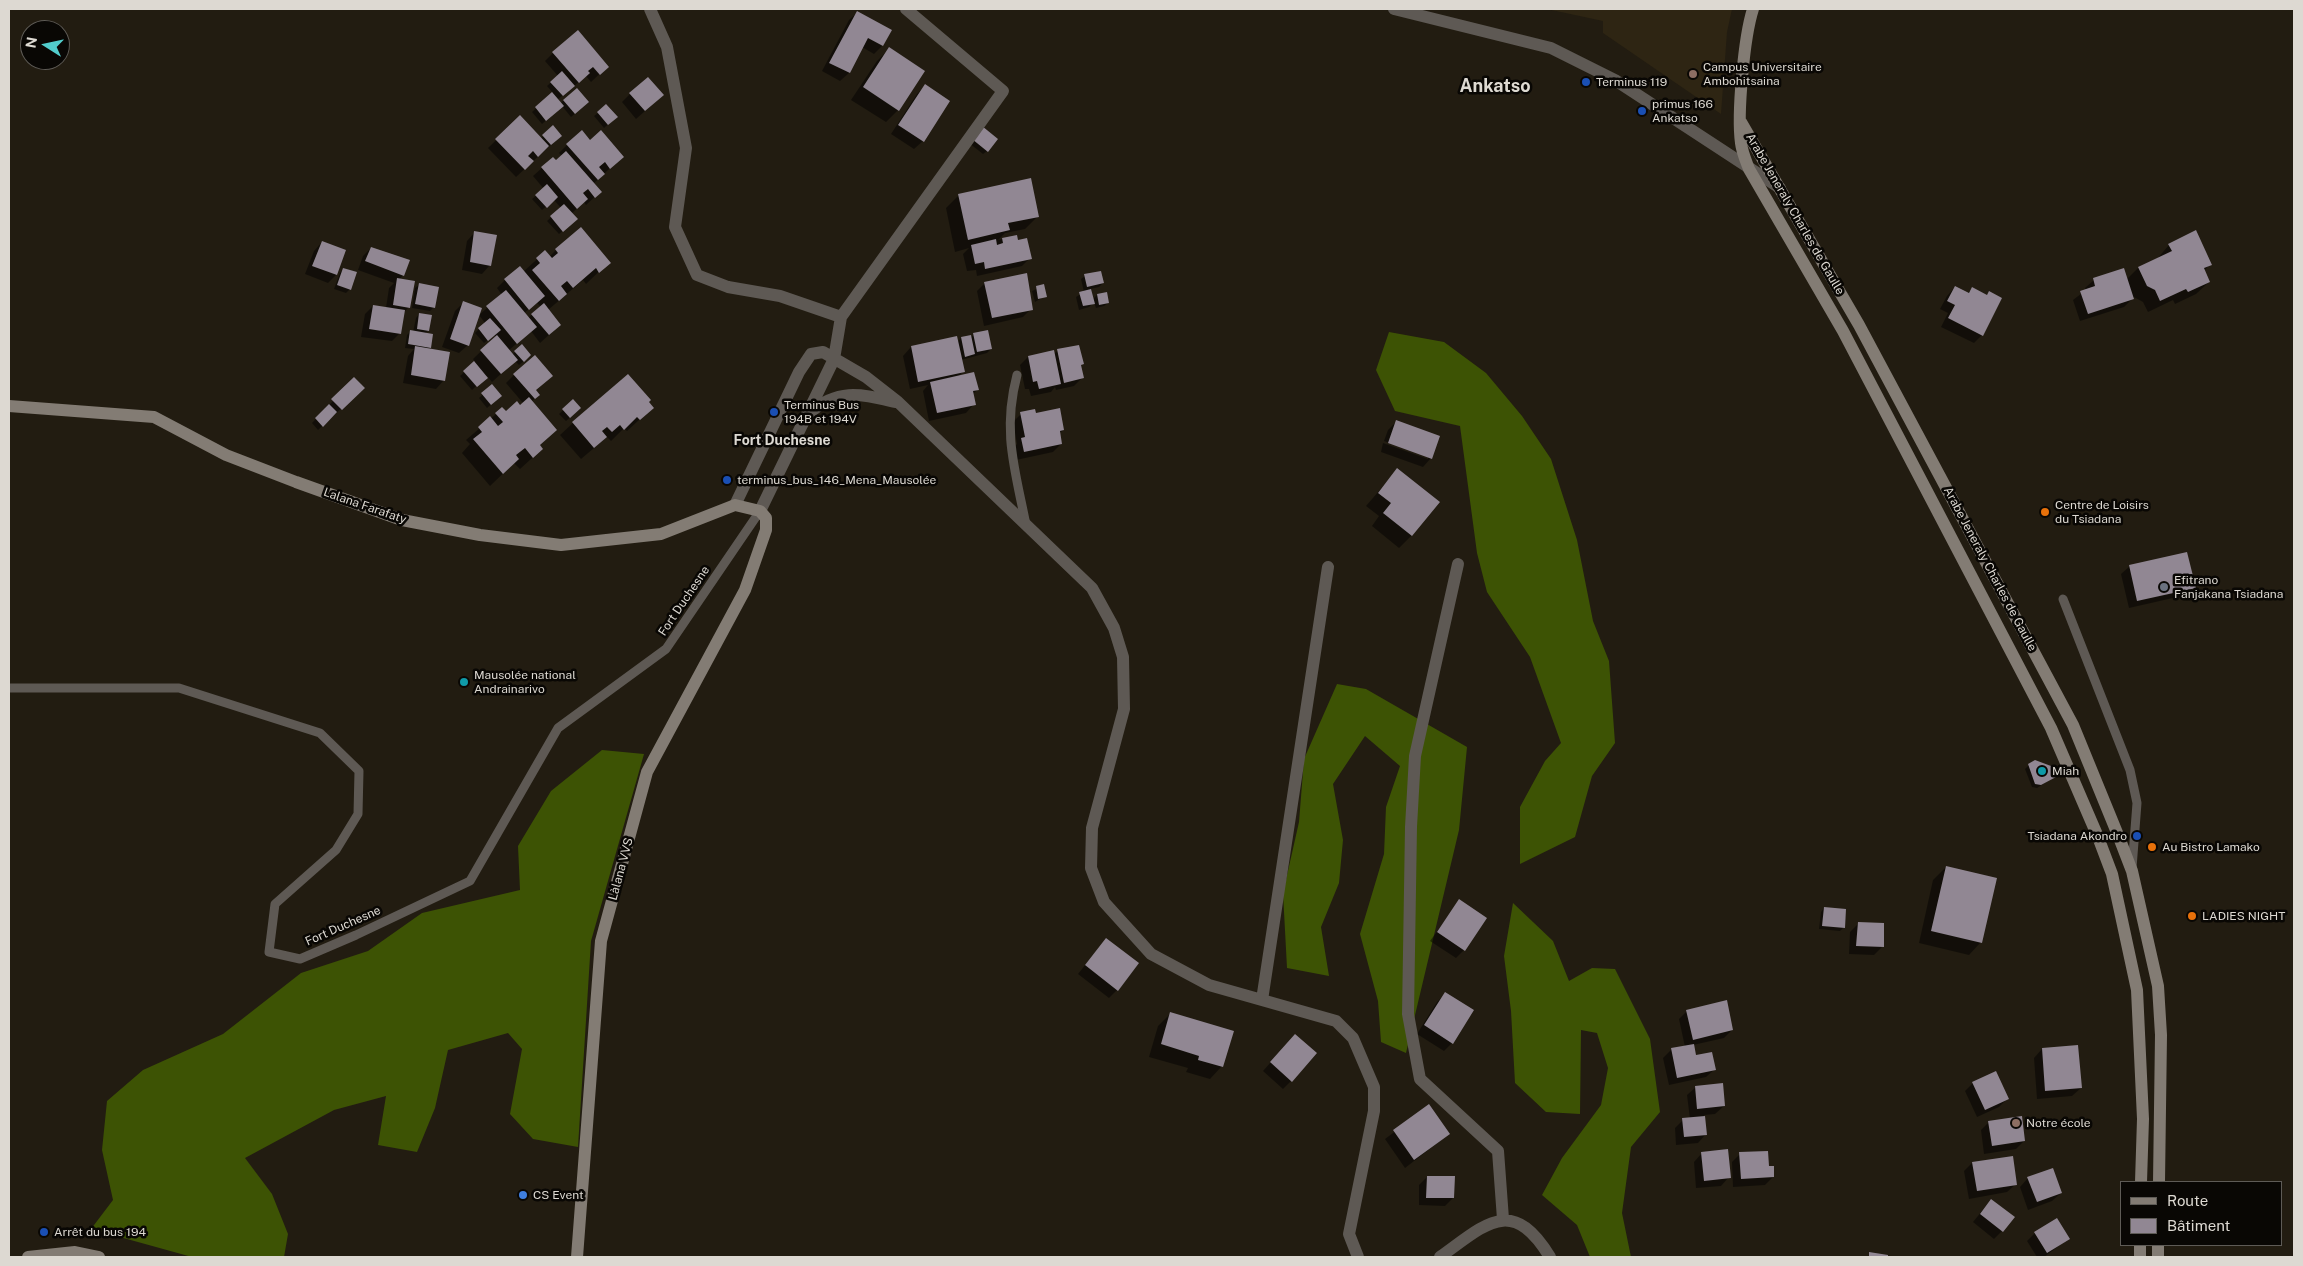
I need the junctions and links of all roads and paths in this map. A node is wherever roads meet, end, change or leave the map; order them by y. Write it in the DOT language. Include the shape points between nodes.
graph roads {
  1 [pos="650,9"];
  2 [pos="906,9"];
  3 [pos="1394,9"];
  4 [pos="1753,9"];
  5 [pos="1740,120"];
  6 [pos="1749,169"];
  7 [pos="1780,188"];
  8 [pos="841,317"];
  9 [pos="834,359"];
  10 [pos="1017,375"];
  11 [pos="898,402"];
  12 [pos="9,406"];
  13 [pos="806,416"];
  14 [pos="735,505"];
  15 [pos="760,511"];
  16 [pos="1026,525"];
  17 [pos="1458,564"];
  18 [pos="1328,567"];
  19 [pos="2063,599"];
  20 [pos="9,688"];
  21 [pos="2132,871"];
  22 [pos="1262,1000"];
  23 [pos="2141,1181"];
  24 [pos="2159,1181"];
  25 [pos="1503,1219"];
  26 [pos="28,1257"];
  27 [pos="99,1257"];
  28 [pos="577,1257"];
  29 [pos="1358,1257"];
  30 [pos="1440,1257"];
  31 [pos="1550,1257"];
  1 -- 8 [label="street" via="667,47 686,148 675,227 697,275 728,287 780,296"];
  2 -- 8 [label="street" via="1003,91"];
  3 -- 6 [label="street" via="1552,48 1615,80"];
  4 -- 5 [label="street"];
  5 -- 6 [label="street, Arabe Jeneraly Charles de Gaulle" via="1741,144"];
  5 -- 7 [label="street, Arabe Jeneraly Charles de Gaulle"];
  6 -- 7 [label="street"];
  6 -- 23 [label="street, Arabe Jeneraly Charles de Gaulle" via="1843,332 2051,728 2102,846 2112,874 2138,990 2143,1119"];
  7 -- 21 [label="street, Arabe Jeneraly Charles de Gaulle" via="1859,325 2073,725"];
  8 -- 9 [label="street"];
  9 -- 11 [label="street" via="866,377"];
  9 -- 13 [label="street"];
  9 -- 14 [label="street" via="823,352 811,354 799,372"];
  10 -- 16 [label="lane" via="1010,403 1009,442"];
  11 -- 13 [label="street" via="865,395 836,396"];
  11 -- 16 [label="street"];
  12 -- 14 [label="street, Lalana Farafaty" via="154,417 226,455 296,482 402,520 480,536 561,545 661,534"];
  13 -- 15 [label="street"];
  14 -- 15 [label="street"];
  15 -- 20 [label="lane, Fort Duchesne" via="666,649 558,728 470,881 300,959 269,952 275,904 336,850 358,814 359,771 320,733 179,688"];
  15 -- 28 [label="street, Làlana VVS" via="766,518 766,530 745,590 647,772 601,942"];
  16 -- 22 [label="street" via="1092,588 1114,628 1123,657 1124,709 1092,828 1091,868 1104,902 1151,954 1209,985"];
  17 -- 25 [label="street" via="1415,756 1408,1014 1420,1079 1498,1150"];
  18 -- 22 [label="street"];
  19 -- 21 [label="lane" via="2130,770 2137,803"];
  21 -- 24 [label="street, Arabe Jeneraly Charles de Gaulle" via="2158,986 2161,1034"];
  22 -- 29 [label="street" via="1336,1021 1353,1038 1374,1087 1374,1110 1349,1234"];
  25 -- 30 [label="street" via="1476,1232"];
  25 -- 31 [label="street" via="1521,1224 1539,1238"];
  26 -- 27 [label="street" via="74,1252"];
}
